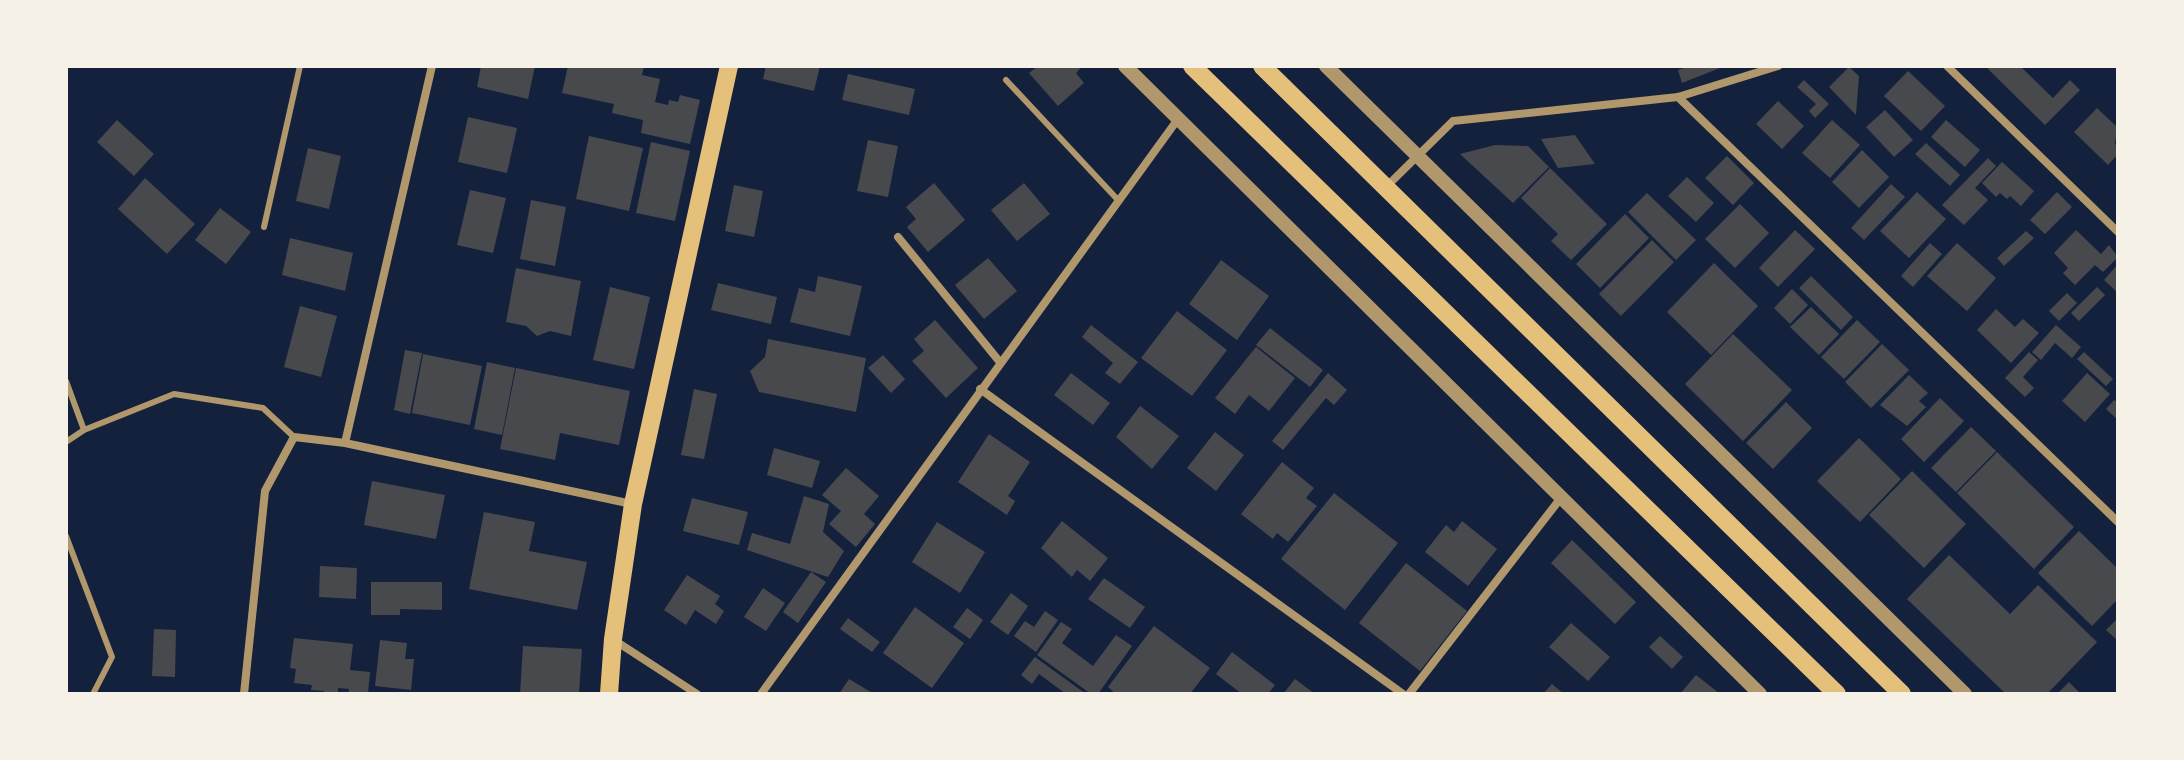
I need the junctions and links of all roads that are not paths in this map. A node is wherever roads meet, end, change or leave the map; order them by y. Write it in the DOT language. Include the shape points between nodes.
graph roads {
  1 [pos="300,66"];
  2 [pos="432,66"];
  3 [pos="729,66"];
  4 [pos="1125,66"];
  5 [pos="1192,66"];
  6 [pos="1262,66"];
  7 [pos="1326,66"];
  8 [pos="1778,66"];
  9 [pos="1947,66"];
  10 [pos="1006,80"];
  11 [pos="1678,97"];
  12 [pos="1178,119"];
  13 [pos="1415,155"];
  14 [pos="1384,189"];
  15 [pos="1118,200"];
  16 [pos="264,227"];
  17 [pos="2118,232"];
  18 [pos="898,237"];
  19 [pos="999,361"];
  20 [pos="66,381"];
  21 [pos="980,389"];
  22 [pos="84,430"];
  23 [pos="294,437"];
  24 [pos="66,442"];
  25 [pos="345,443"];
  26 [pos="1560,499"];
  27 [pos="633,504"];
  28 [pos="2118,522"];
  29 [pos="66,536"];
  30 [pos="613,639"];
  31 [pos="93,694"];
  32 [pos="244,694"];
  33 [pos="609,694"];
  34 [pos="697,694"];
  35 [pos="761,694"];
  36 [pos="1406,694"];
  37 [pos="1760,694"];
  38 [pos="1837,694"];
  39 [pos="1902,694"];
  40 [pos="1965,694"];
  1 -- 16 [label="lane"];
  2 -- 25 [label="street"];
  3 -- 27 [label="main road"];
  4 -- 12 [label="street"];
  5 -- 38 [label="main road"];
  6 -- 14 [label="main road"];
  7 -- 13 [label="street"];
  8 -- 11 [label="street"];
  9 -- 17 [label="street"];
  10 -- 15 [label="lane"];
  11 -- 13 [label="street" via="1453,121"];
  11 -- 28 [label="street"];
  12 -- 15 [label="street"];
  12 -- 26 [label="street"];
  13 -- 14 [label="street"];
  13 -- 40 [label="street"];
  14 -- 39 [label="main road"];
  15 -- 19 [label="street"];
  18 -- 19 [label="street"];
  19 -- 21 [label="street"];
  20 -- 22 [label="lane"];
  21 -- 35 [label="street"];
  21 -- 36 [label="street"];
  22 -- 23 [label="lane" via="174,394 263,408"];
  22 -- 24 [label="lane"];
  23 -- 25 [label="street"];
  23 -- 32 [label="street" via="265,491"];
  25 -- 27 [label="street"];
  26 -- 36 [label="street"];
  26 -- 37 [label="street"];
  27 -- 30 [label="main road"];
  29 -- 31 [label="lane" via="112,657"];
  30 -- 33 [label="main road"];
  30 -- 34 [label="street"];
}
